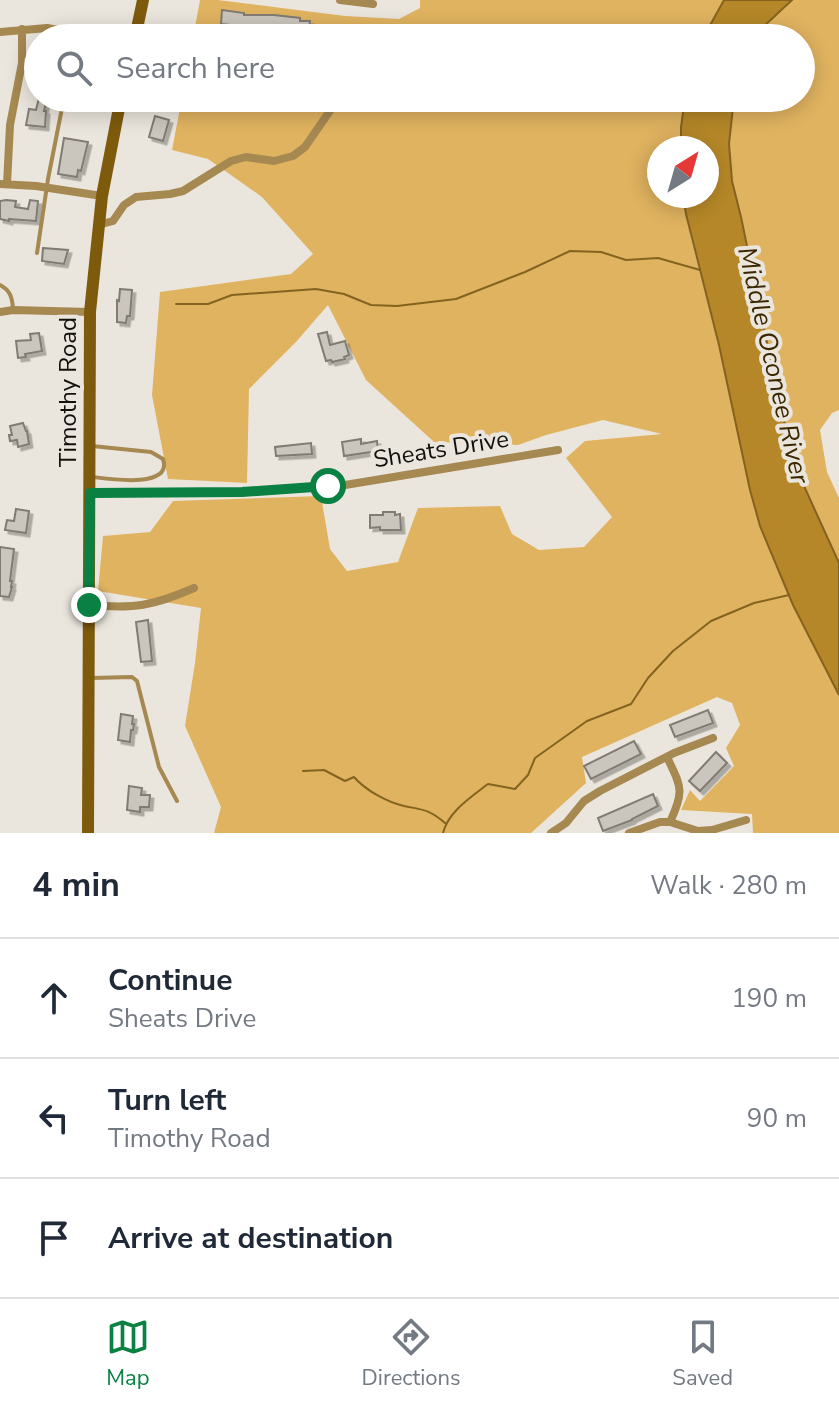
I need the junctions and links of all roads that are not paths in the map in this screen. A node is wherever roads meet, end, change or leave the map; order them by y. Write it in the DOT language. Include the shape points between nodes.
graph roads {
  1 [pos="143,0"];
  2 [pos="341,0"];
  3 [pos="373,4"];
  4 [pos="138,24"];
  5 [pos="22,29"];
  6 [pos="0,32"];
  7 [pos="61,112"];
  8 [pos="118,112"];
  9 [pos="329,112"];
  10 [pos="5,125"];
  11 [pos="3,184"];
  12 [pos="47,187"];
  13 [pos="102,196"];
  14 [pos="98,225"];
  15 [pos="37,253"];
  16 [pos="0,285"];
  17 [pos="13,310"];
  18 [pos="0,312"];
  19 [pos="90,312"];
  20 [pos="90,446"];
  21 [pos="558,450"];
  22 [pos="90,477"];
  23 [pos="90,493"];
  24 [pos="194,588"];
  25 [pos="89,605"];
  26 [pos="88,678"];
  27 [pos="713,738"];
  28 [pos="667,757"];
  29 [pos="177,801"];
  30 [pos="746,820"];
  31 [pos="670,822"];
  32 [pos="88,833"];
  33 [pos="551,833"];
  34 [pos="629,833"];
  1 -- 4 [label="main road"];
  2 -- 3 [label="street"];
  5 -- 6 [label="street"];
  5 -- 10 [label="street" via="22,63"];
  7 -- 12 [label="lane"];
  8 -- 13 [label="main road, Timothy Road"];
  9 -- 14 [label="street" via="293,156 236,159 183,191 136,197 113,221"];
  10 -- 11 [label="street"];
  11 -- 12 [label="street"];
  12 -- 13 [label="street"];
  12 -- 15 [label="lane"];
  13 -- 14 [label="main road, Timothy Road"];
  14 -- 19 [label="main road, Timothy Road"];
  16 -- 17 [label="lane" via="12,297"];
  17 -- 18 [label="street"];
  17 -- 19 [label="street"];
  19 -- 20 [label="main road, Timothy Road"];
  20 -- 22 [label="main road, Timothy Road"];
  20 -- 22 [label="lane" via="151,452 165,465 153,478"];
  21 -- 23 [label="street, Sheats Drive" via="339,486"];
  22 -- 23 [label="main road, Timothy Road"];
  23 -- 25 [label="main road, Timothy Road"];
  24 -- 25 [label="street" via="139,606"];
  25 -- 26 [label="main road, Timothy Road"];
  26 -- 29 [label="lane" via="137,681 159,767"];
  26 -- 32 [label="main road, Timothy Road"];
  27 -- 28 [label="street"];
  28 -- 31 [label="street" via="681,792"];
  28 -- 33 [label="street" via="584,801"];
  30 -- 31 [label="street" via="698,831"];
  31 -- 34 [label="street"];
}
